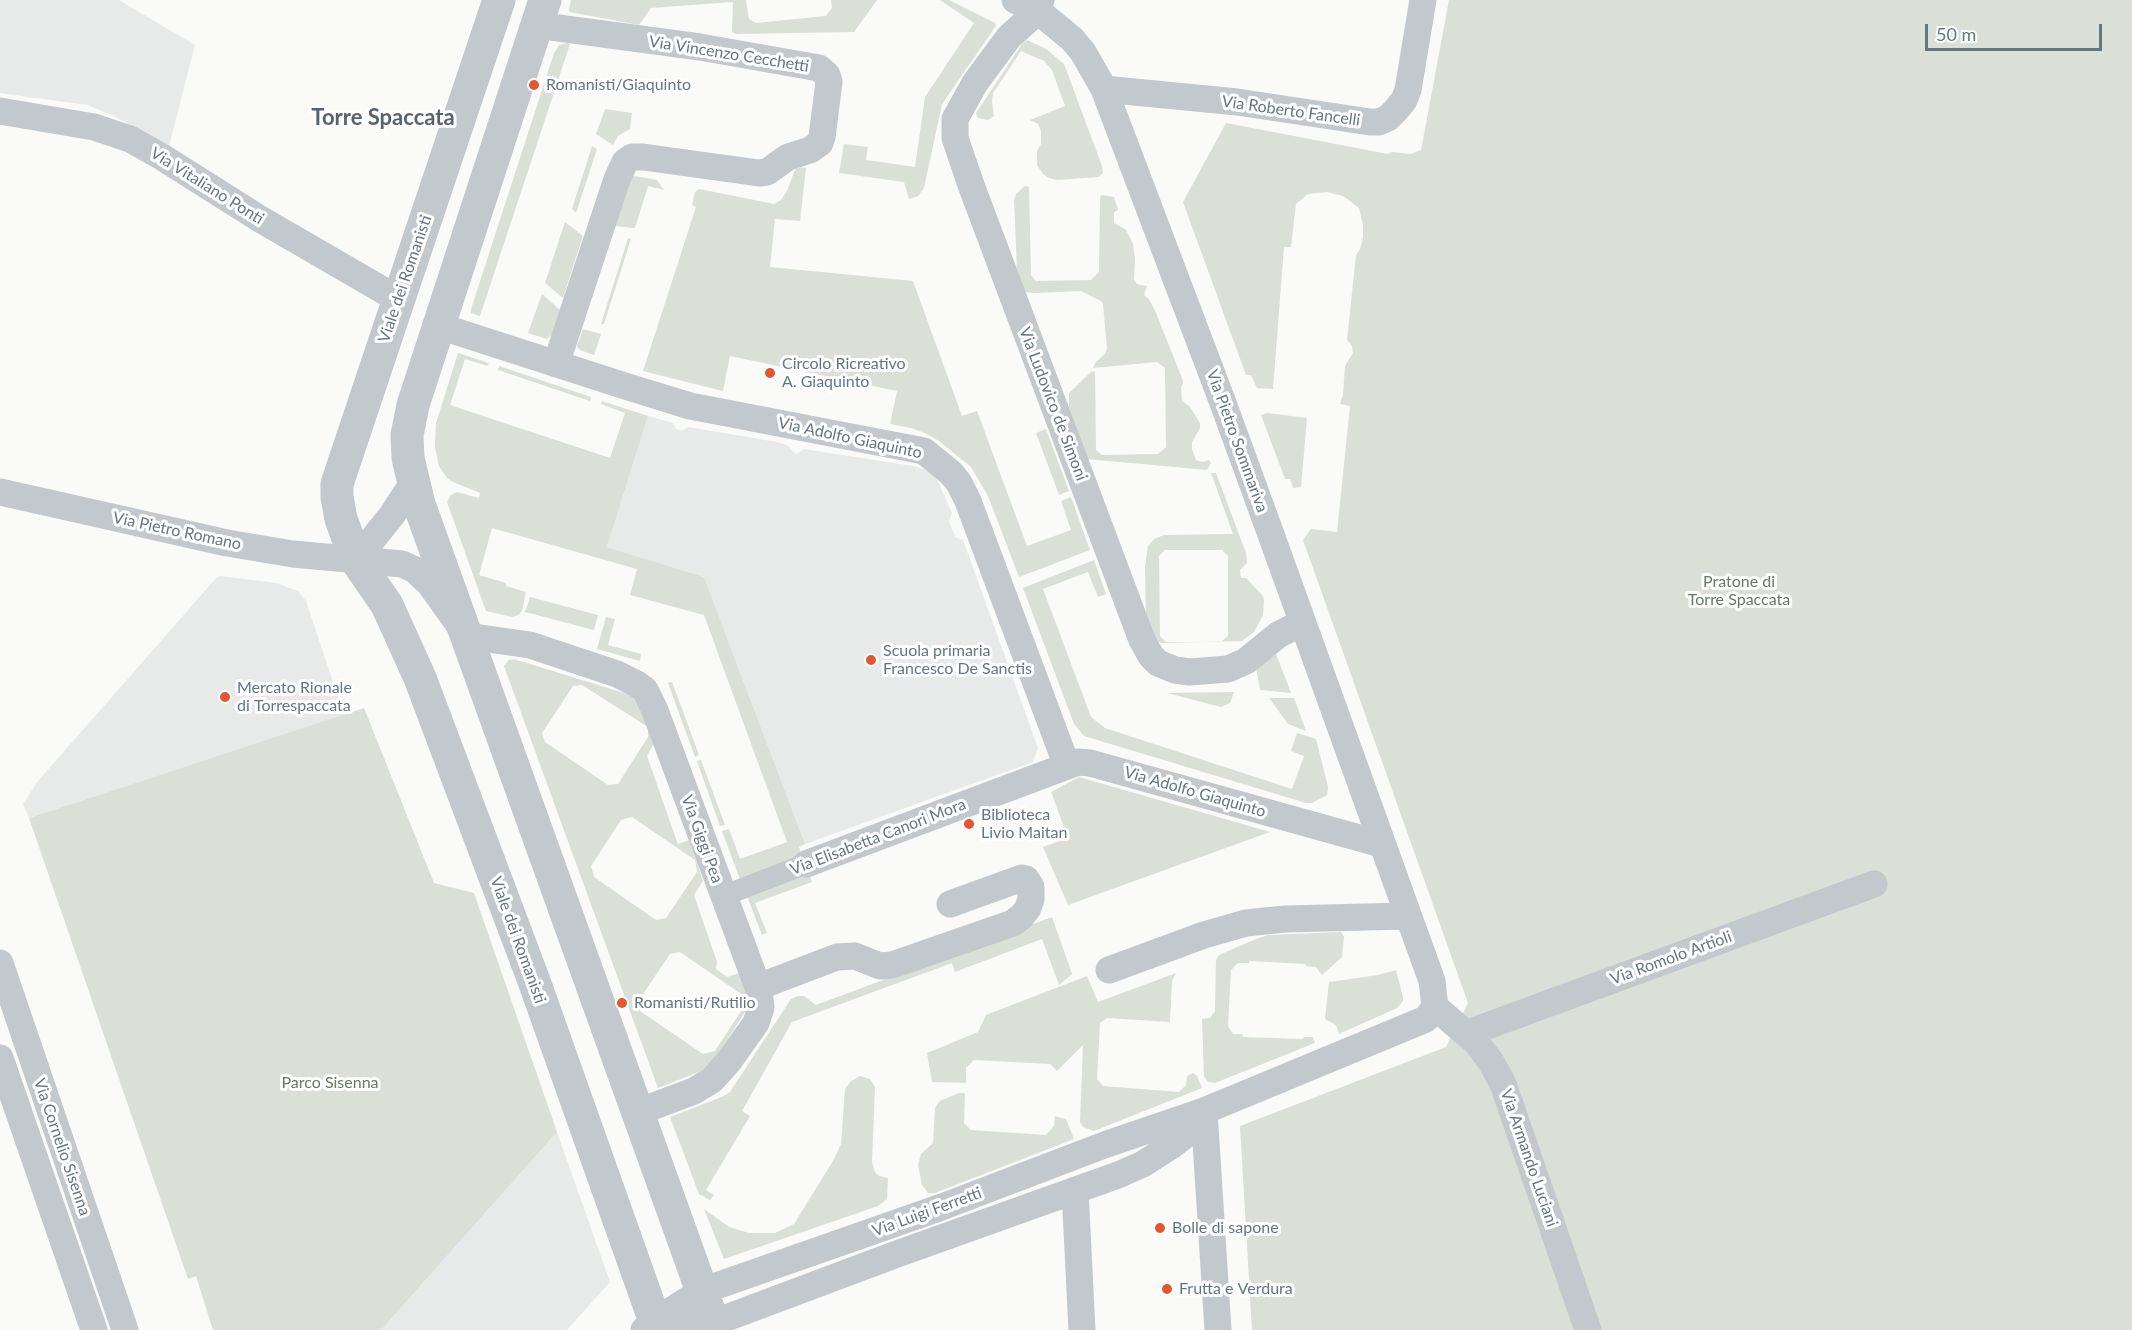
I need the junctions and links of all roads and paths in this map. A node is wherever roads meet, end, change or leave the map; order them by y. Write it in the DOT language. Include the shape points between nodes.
graph roads {
  1 [pos="499,0"];
  2 [pos="1423,0"];
  3 [pos="1031,4"];
  4 [pos="541,12"];
  5 [pos="1104,89"];
  6 [pos="0,111"];
  7 [pos="398,300"];
  8 [pos="439,326"];
  9 [pos="556,364"];
  10 [pos="413,483"];
  11 [pos="0,492"];
  12 [pos="356,560"];
  13 [pos="1302,623"];
  14 [pos="467,636"];
  15 [pos="1067,766"];
  16 [pos="1381,844"];
  17 [pos="806,864"];
  18 [pos="1874,884"];
  19 [pos="723,896"];
  20 [pos="950,904"];
  21 [pos="1407,916"];
  22 [pos="0,963"];
  23 [pos="1109,970"];
  24 [pos="758,987"];
  25 [pos="1435,1007"];
  26 [pos="1468,1033"];
  27 [pos="0,1058"];
  28 [pos="1204,1111"];
  29 [pos="638,1112"];
  30 [pos="1075,1190"];
  31 [pos="702,1291"];
  32 [pos="652,1327"];
  33 [pos="714,1327"];
  34 [pos="94,1330"];
  35 [pos="125,1330"];
  36 [pos="1082,1330"];
  37 [pos="1218,1330"];
  38 [pos="1588,1330"];
  1 -- 7 [label="street, Viale dei Romanisti"];
  2 -- 5 [label="street, Via Roberto Fancelli" via="1408,90 1396,110 1379,122"];
  3 -- 5 [label="street, Via Pietro Sommariva" via="1072,39"];
  3 -- 13 [label="street, Via Ludovico de Simoni" via="975,83 955,119 955,138 1142,640 1150,656 1175,670 1228,669 1246,662 1278,635"];
  4 -- 8 [label="street"];
  4 -- 9 [label="street, Via Vincenzo Cecchetti" via="819,68 829,82 820,143 788,157 767,172 643,157 625,162"];
  5 -- 13 [label="street, Via Pietro Sommariva"];
  6 -- 7 [label="street, Via Vitaliano Ponti" via="94,127 130,139"];
  7 -- 12 [label="street, Viale dei Romanisti" via="338,484 341,519"];
  8 -- 9 [label="street, Via Adolfo Giaquinto"];
  8 -- 10 [label="street" via="409,422 407,448"];
  9 -- 15 [label="street, Via Adolfo Giaquinto" via="690,406 911,448 938,460 959,483 978,526"];
  10 -- 12 [label="street"];
  10 -- 14 [label="street"];
  11 -- 12 [label="street, Via Pietro Romano" via="227,543"];
  12 -- 14 [label="street" via="396,562 415,570 441,598"];
  12 -- 32 [label="street, Viale dei Romanisti" via="387,605 420,678 534,981"];
  13 -- 16 [label="street, Via Pietro Sommariva"];
  14 -- 19 [label="street, Via Giggi Pea" via="530,645 616,674 645,690"];
  14 -- 29 [label="street"];
  15 -- 16 [label="street, Via Adolfo Giaquinto" via="1090,763"];
  15 -- 17 [label="street, Via Elisabetta Canori Mora"];
  16 -- 21 [label="street, Via Pietro Sommariva"];
  17 -- 19 [label="street, Via Elisabetta Canori Mora"];
  18 -- 26 [label="street, Via Romolo Artioli"];
  19 -- 24 [label="street, Via Giggi Pea"];
  20 -- 24 [label="street" via="1022,878 1031,886 1028,908 1013,923 892,965 880,966 855,956 837,957"];
  21 -- 23 [label="street" via="1246,923"];
  21 -- 25 [label="street, Via Pietro Sommariva" via="1432,981"];
  22 -- 35 [label="street, Via Cornelio Sisenna"];
  24 -- 29 [label="street, Via Giggi Pea" via="761,999 756,1023 719,1073 694,1091"];
  25 -- 26 [label="street, Via Armando Luciani"];
  25 -- 28 [label="street, Via Luigi Ferretti" via="1426,1019"];
  26 -- 38 [label="street, Via Armando Luciani" via="1491,1062 1509,1097"];
  27 -- 34 [label="street, Via Cornelio Sisenna"];
  28 -- 30 [label="street, Via Luigi Ferretti" via="1184,1136 1151,1159"];
  28 -- 31 [label="street, Via Luigi Ferretti"];
  28 -- 37 [label="street"];
  29 -- 31 [label="street"];
  30 -- 33 [label="street, Via Luigi Ferretti"];
  30 -- 36 [label="street"];
  31 -- 32 [label="street, Via Luigi Ferretti"];
  31 -- 33 [label="street"];
  32 -- 33 [label="street"];
}
